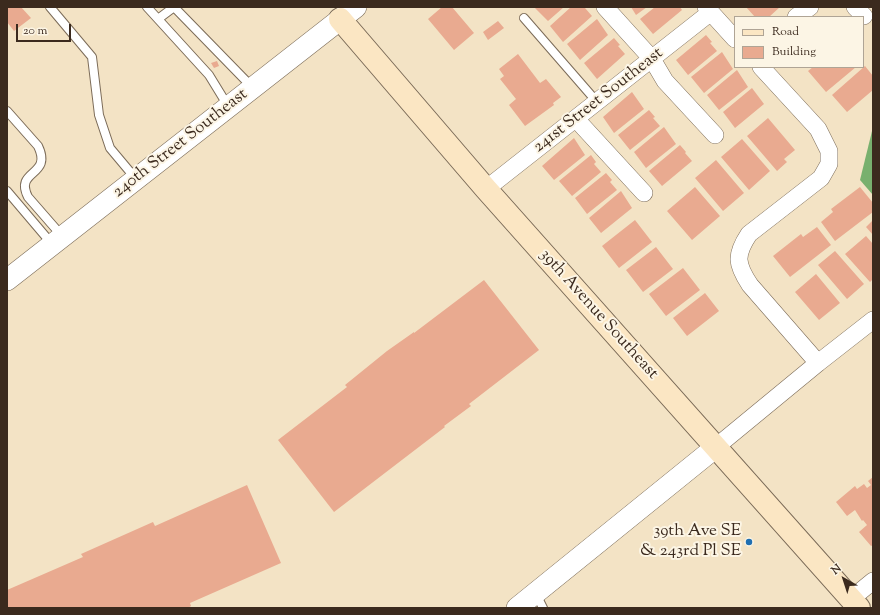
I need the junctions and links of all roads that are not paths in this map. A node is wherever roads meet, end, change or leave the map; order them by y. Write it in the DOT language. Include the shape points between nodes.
graph roads {
  1 [pos="50,7"];
  2 [pos="147,7"];
  3 [pos="174,7"];
  4 [pos="605,7"];
  5 [pos="810,7"];
  6 [pos="709,10"];
  7 [pos="348,13"];
  8 [pos="797,16"];
  9 [pos="524,18"];
  10 [pos="158,19"];
  11 [pos="734,38"];
  12 [pos="652,59"];
  13 [pos="762,68"];
  14 [pos="252,88"];
  15 [pos="597,102"];
  16 [pos="228,107"];
  17 [pos="7,111"];
  18 [pos="576,119"];
  19 [pos="715,135"];
  20 [pos="136,180"];
  21 [pos="486,189"];
  22 [pos="7,191"];
  23 [pos="644,193"];
  24 [pos="57,241"];
  25 [pos="7,280"];
  26 [pos="873,320"];
  27 [pos="818,363"];
  28 [pos="716,447"];
  29 [pos="873,581"];
  30 [pos="540,601"];
  31 [pos="855,603"];
  32 [pos="517,608"];
  1 -- 20 [label="lane" via="92,57 100,116 110,148"];
  2 -- 10 [label="lane"];
  3 -- 10 [label="lane"];
  3 -- 14 [label="lane"];
  4 -- 12 [label="street"];
  5 -- 8 [label="street"];
  6 -- 11 [label="street"];
  6 -- 12 [label="street, 241st Street Southeast"];
  7 -- 14 [label="street, 240th Street Southeast"];
  7 -- 21 [label="main road, 39th Avenue Southeast"];
  9 -- 15 [label="lane"];
  10 -- 16 [label="lane" via="209,75"];
  12 -- 15 [label="street, 241st Street Southeast"];
  12 -- 19 [label="street" via="665,81"];
  13 -- 27 [label="street" via="818,129 829,151 829,164 821,178 749,234 740,247 739,263 741,272 750,285"];
  14 -- 16 [label="street, 240th Street Southeast"];
  15 -- 18 [label="street, 241st Street Southeast"];
  16 -- 20 [label="street, 240th Street Southeast"];
  17 -- 24 [label="lane" via="42,153 39,169 26,180 24,186 28,197"];
  18 -- 21 [label="street, 241st Street Southeast"];
  18 -- 23 [label="street"];
  20 -- 24 [label="street, 240th Street Southeast"];
  21 -- 28 [label="main road, 39th Avenue Southeast"];
  22 -- 24 [label="lane"];
  24 -- 25 [label="street, 240th Street Southeast"];
  26 -- 27 [label="street"];
  27 -- 28 [label="street"];
  28 -- 30 [label="street"];
  28 -- 31 [label="main road, 39th Avenue Southeast"];
  29 -- 31 [label="street"];
  30 -- 32 [label="street"];
}
